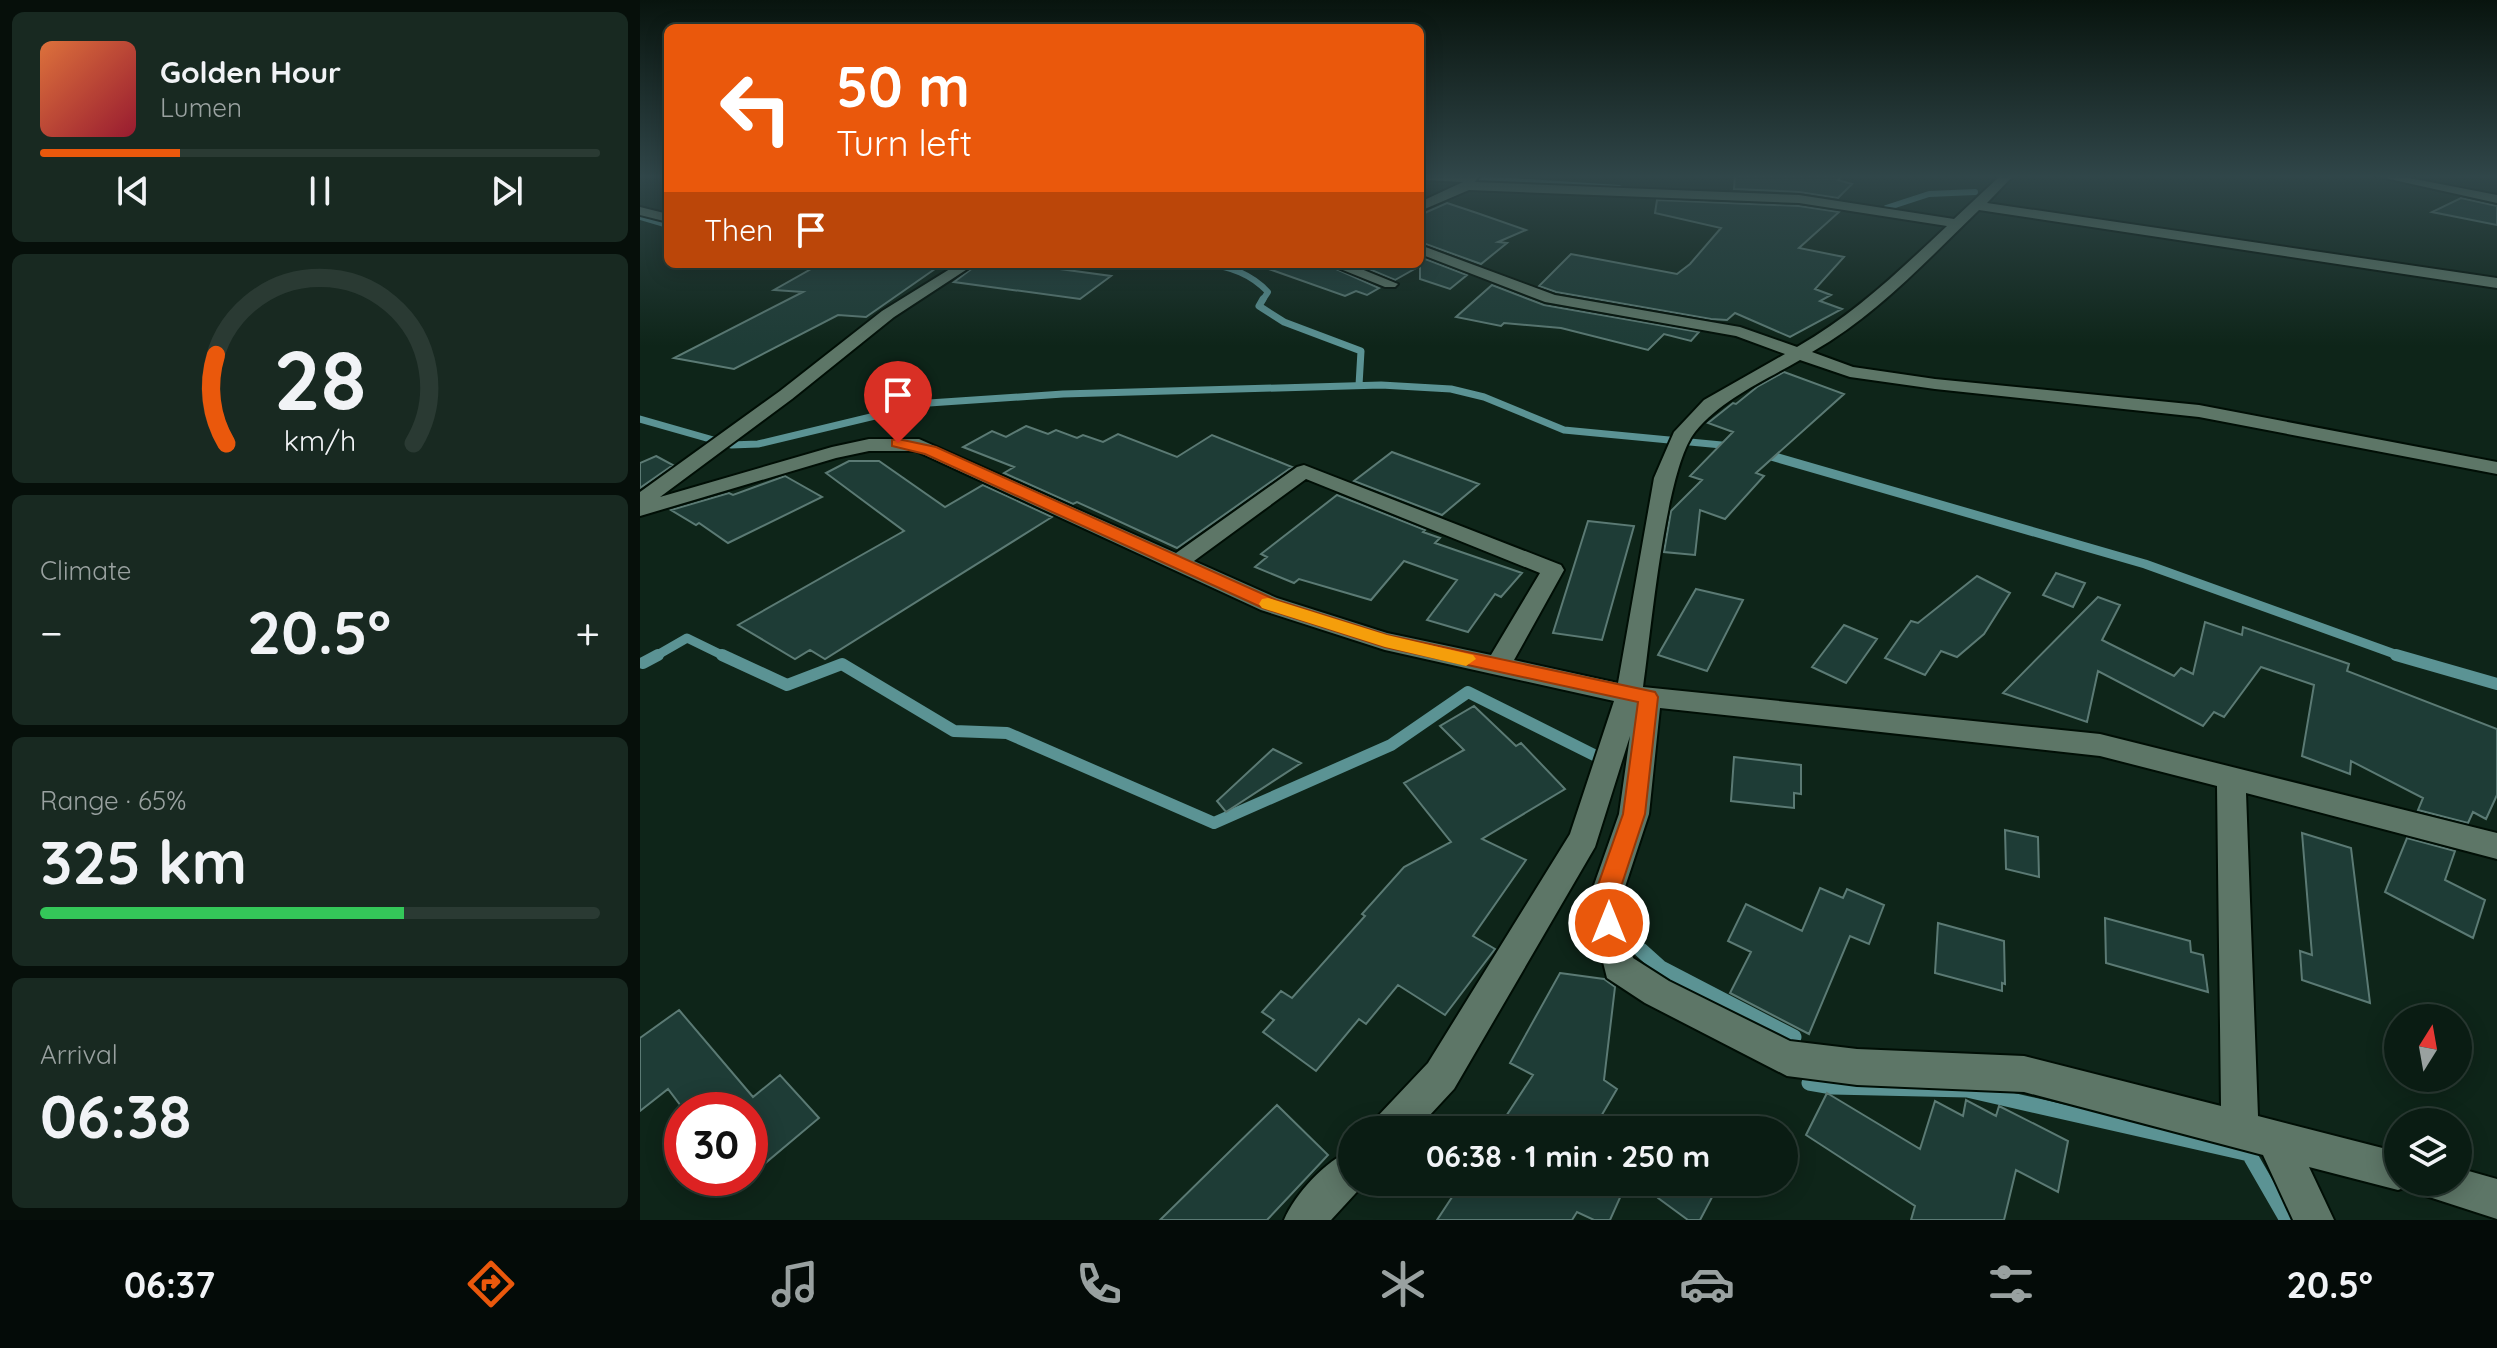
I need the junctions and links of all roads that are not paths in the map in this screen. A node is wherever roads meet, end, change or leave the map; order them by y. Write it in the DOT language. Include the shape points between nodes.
graph roads {
  1 [pos="1945,233"];
  2 [pos="2161,233"];
  3 [pos="1424,251"];
  4 [pos="962,268"];
  5 [pos="1346,268"];
  6 [pos="2497,283"];
  7 [pos="1390,284"];
  8 [pos="1796,353"];
  9 [pos="2497,468"];
  10 [pos="640,502"];
  11 [pos="640,510"];
  12 [pos="1178,562"];
  13 [pos="1497,667"];
  14 [pos="1639,696"];
  15 [pos="2231,779"];
  16 [pos="2497,846"];
  17 [pos="1403,1116"];
  18 [pos="2258,1135"];
  19 [pos="2384,1167"];
  20 [pos="1338,1184"];
  21 [pos="2472,1192"];
  22 [pos="2497,1199"];
  23 [pos="1304,1220"];
  24 [pos="2314,1220"];
  1 -- 8 [label="street" via="1872,305"];
  2 -- 6 [label="street"];
  3 -- 8 [label="street" via="1551,299 1740,332"];
  4 -- 10 [label="street" via="888,314"];
  5 -- 7 [label="street"];
  8 -- 9 [label="street" via="1850,372 2199,411"];
  8 -- 14 [label="street" via="1711,404 1681,440 1664,478"];
  11 -- 12 [label="street" via="832,453 898,443 930,450"];
  12 -- 13 [label="street" via="1269,604 1385,641"];
  12 -- 13 [label="street" via="1304,471 1553,570"];
  13 -- 14 [label="street"];
  14 -- 15 [label="street" via="2100,745"];
  14 -- 17 [label="street" via="1584,838 1441,1076"];
  14 -- 18 [label="street" via="1634,814 1604,902 1619,967 1787,1058 1857,1067 2024,1074"];
  15 -- 16 [label="street"];
  15 -- 18 [label="street"];
  18 -- 19 [label="street"];
  18 -- 24 [label="street"];
  20 -- 23 [label="street"];
  21 -- 22 [label="street"];
}
